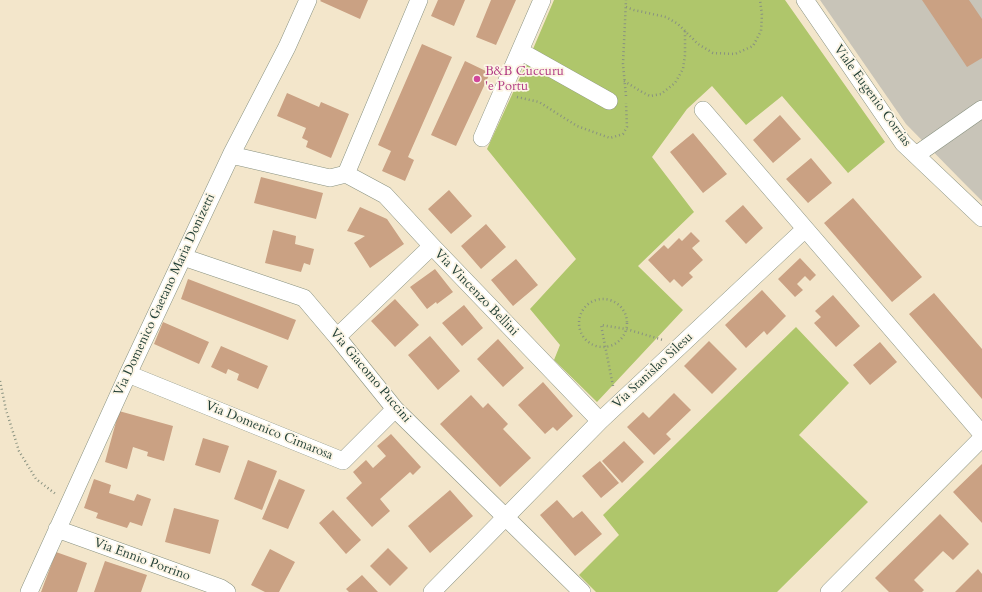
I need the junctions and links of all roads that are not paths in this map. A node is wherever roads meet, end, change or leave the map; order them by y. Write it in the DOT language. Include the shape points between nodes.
graph roads {
  1 [pos="308,0"];
  2 [pos="419,0"];
  3 [pos="542,0"];
  4 [pos="805,0"];
  5 [pos="520,51"];
  6 [pos="610,102"];
  7 [pos="982,109"];
  8 [pos="703,110"];
  9 [pos="482,138"];
  10 [pos="231,155"];
  11 [pos="916,155"];
  12 [pos="346,174"];
  13 [pos="982,218"];
  14 [pos="806,229"];
  15 [pos="432,246"];
  16 [pos="183,257"];
  17 [pos="337,337"];
  18 [pos="128,374"];
  19 [pos="395,409"];
  20 [pos="600,421"];
  21 [pos="982,434"];
  22 [pos="982,438"];
  23 [pos="506,517"];
  24 [pos="57,529"];
  25 [pos="29,592"];
  26 [pos="226,592"];
  27 [pos="432,592"];
  28 [pos="582,592"];
  29 [pos="829,592"];
  1 -- 10 [label="street, Via Domenico Gaetano Maria Donizetti" via="287,47"];
  2 -- 12 [label="street"];
  3 -- 5 [label="street"];
  4 -- 11 [label="street, Viale Eugenio Corrias" via="903,143"];
  5 -- 6 [label="street"];
  5 -- 9 [label="street"];
  7 -- 11 [label="street"];
  8 -- 14 [label="street"];
  10 -- 12 [label="street" via="330,178"];
  10 -- 16 [label="street, Via Domenico Gaetano Maria Donizetti"];
  11 -- 13 [label="street, Viale Eugenio Corrias"];
  12 -- 15 [label="street, Via Vincenzo Bellini" via="385,195"];
  14 -- 20 [label="street, Via Stanislao Silesu"];
  14 -- 21 [label="street"];
  15 -- 17 [label="street"];
  15 -- 20 [label="street, Via Vincenzo Bellini"];
  16 -- 17 [label="street, Via Giacomo Puccini" via="304,298"];
  16 -- 18 [label="street, Via Domenico Gaetano Maria Donizetti"];
  17 -- 19 [label="street, Via Giacomo Puccini"];
  18 -- 19 [label="street, Via Domenico Cimarosa" via="343,460"];
  18 -- 24 [label="street, Via Domenico Gaetano Maria Donizetti"];
  19 -- 23 [label="street, Via Giacomo Puccini"];
  20 -- 23 [label="street, Via Stanislao Silesu"];
  22 -- 29 [label="street"];
  23 -- 27 [label="street, Via Stanislao Silesu"];
  23 -- 28 [label="street, Via Giacomo Puccini"];
  24 -- 25 [label="street, Via Domenico Gaetano Maria Donizetti"];
  24 -- 26 [label="street, Via Ennio Porrino" via="221,588"];
}
